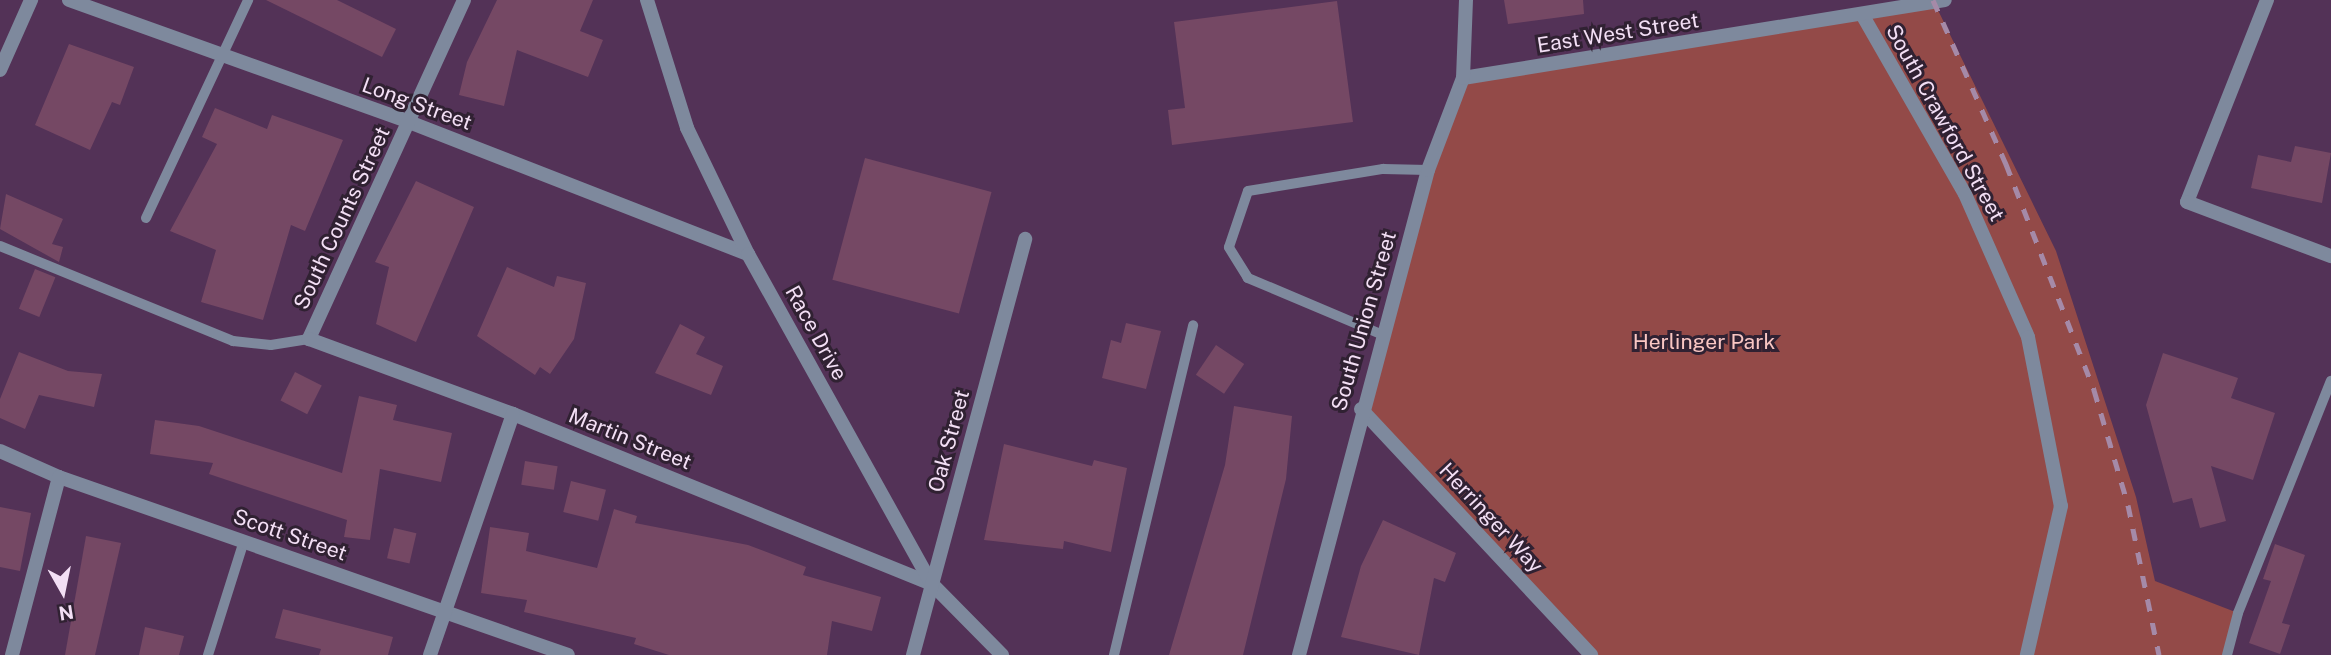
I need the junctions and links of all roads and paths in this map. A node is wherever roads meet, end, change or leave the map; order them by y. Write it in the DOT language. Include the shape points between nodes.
graph roads {
  1 [pos="31,0"];
  2 [pos="69,0"];
  3 [pos="248,0"];
  4 [pos="464,0"];
  5 [pos="647,0"];
  6 [pos="1466,0"];
  7 [pos="1945,0"];
  8 [pos="2267,0"];
  9 [pos="1863,16"];
  10 [pos="222,55"];
  11 [pos="0,70"];
  12 [pos="1463,78"];
  13 [pos="409,122"];
  14 [pos="1427,170"];
  15 [pos="146,218"];
  16 [pos="1026,239"];
  17 [pos="0,246"];
  18 [pos="748,254"];
  19 [pos="2331,256"];
  20 [pos="1193,325"];
  21 [pos="1383,335"];
  22 [pos="309,339"];
  23 [pos="2331,382"];
  24 [pos="1361,409"];
  25 [pos="513,414"];
  26 [pos="0,451"];
  27 [pos="59,477"];
  28 [pos="244,541"];
  29 [pos="932,584"];
  30 [pos="442,610"];
  31 [pos="12,655"];
  32 [pos="208,655"];
  33 [pos="430,655"];
  34 [pos="568,655"];
  35 [pos="914,655"];
  36 [pos="1002,655"];
  37 [pos="1114,655"];
  38 [pos="1299,655"];
  39 [pos="1591,655"];
  40 [pos="2027,655"];
  41 [pos="2227,655"];
  1 -- 11 [label="street"];
  2 -- 10 [label="street, Long Street"];
  3 -- 10 [label="lane"];
  4 -- 13 [label="street, South Counts Street"];
  5 -- 18 [label="street, Race Drive" via="687,128"];
  6 -- 12 [label="street, South Union Street"];
  7 -- 9 [label="street, East West Street"];
  8 -- 19 [label="street" via="2188,202"];
  9 -- 12 [label="street, East West Street"];
  9 -- 40 [label="street, South Crawford Street" via="1965,194 2028,337 2061,506"];
  10 -- 13 [label="street, Long Street"];
  10 -- 15 [label="lane"];
  12 -- 14 [label="street, South Union Street"];
  13 -- 18 [label="street, Long Street"];
  13 -- 22 [label="street, South Counts Street"];
  14 -- 21 [label="street, South Union Street"];
  14 -- 21 [label="lane" via="1371,171 1248,191 1229,247 1248,278"];
  16 -- 29 [label="street, Oak Street"];
  17 -- 22 [label="lane" via="233,341 271,345"];
  18 -- 29 [label="street, Race Drive"];
  20 -- 37 [label="lane"];
  21 -- 24 [label="street, South Union Street"];
  22 -- 25 [label="street, Martin Street"];
  23 -- 41 [label="lane" via="2238,613"];
  24 -- 38 [label="street, South Union Street"];
  24 -- 39 [label="street, Herringer Way"];
  25 -- 29 [label="street, Martin Street"];
  25 -- 30 [label="street"];
  26 -- 27 [label="street, Scott Street"];
  27 -- 28 [label="street, Scott Street"];
  27 -- 31 [label="street"];
  28 -- 30 [label="street, Scott Street"];
  28 -- 32 [label="lane"];
  29 -- 35 [label="street, Oak Street"];
  29 -- 36 [label="street, Race Drive"];
  30 -- 33 [label="street"];
  30 -- 34 [label="street, Scott Street"];
}
